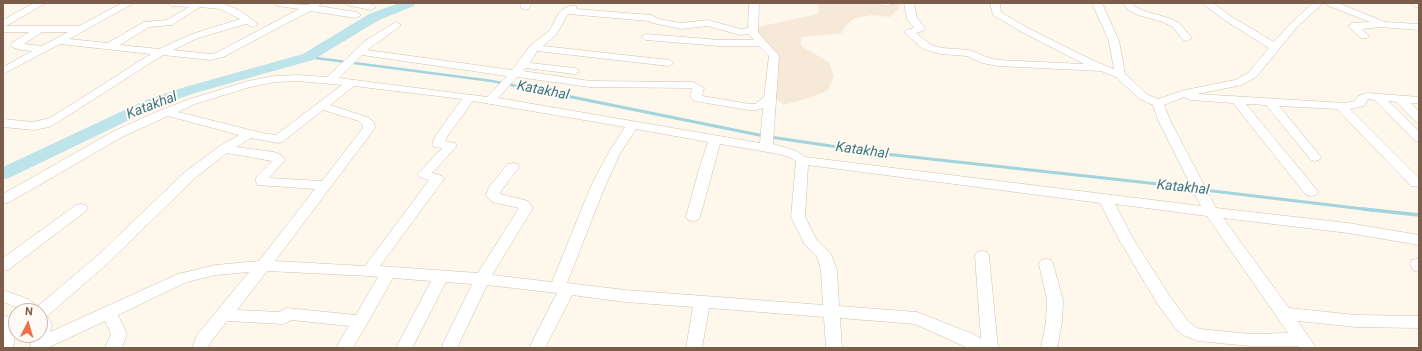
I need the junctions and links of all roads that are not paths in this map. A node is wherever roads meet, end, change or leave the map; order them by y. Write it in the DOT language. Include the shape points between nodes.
graph roads {
  1 [pos="41,3"];
  2 [pos="130,3"];
  3 [pos="172,3"];
  4 [pos="278,3"];
  5 [pos="318,3"];
  6 [pos="349,3"];
  7 [pos="576,3"];
  8 [pos="754,3"];
  9 [pos="884,3"];
  10 [pos="888,3"];
  11 [pos="909,3"];
  12 [pos="995,3"];
  13 [pos="1097,3"];
  14 [pos="1128,3"];
  15 [pos="1207,3"];
  16 [pos="1318,3"];
  17 [pos="1329,3"];
  18 [pos="198,4"];
  19 [pos="371,6"];
  20 [pos="309,8"];
  21 [pos="566,11"];
  22 [pos="356,15"];
  23 [pos="248,20"];
  24 [pos="3,24"];
  25 [pos="396,25"];
  26 [pos="1383,25"];
  27 [pos="1419,27"];
  28 [pos="41,28"];
  29 [pos="3,29"];
  30 [pos="80,29"];
  31 [pos="753,31"];
  32 [pos="264,32"];
  33 [pos="1364,36"];
  34 [pos="646,38"];
  35 [pos="1187,38"];
  36 [pos="58,41"];
  37 [pos="763,43"];
  38 [pos="111,46"];
  39 [pos="1275,47"];
  40 [pos="534,48"];
  41 [pos="44,49"];
  42 [pos="162,51"];
  43 [pos="358,53"];
  44 [pos="669,63"];
  45 [pos="523,65"];
  46 [pos="1103,68"];
  47 [pos="3,70"];
  48 [pos="575,70"];
  49 [pos="1120,74"];
  50 [pos="514,75"];
  51 [pos="332,77"];
  52 [pos="352,83"];
  53 [pos="1176,96"];
  54 [pos="470,97"];
  55 [pos="493,97"];
  56 [pos="1378,97"];
  57 [pos="771,98"];
  58 [pos="1401,99"];
  59 [pos="1236,100"];
  60 [pos="1419,100"];
  61 [pos="1270,102"];
  62 [pos="1158,103"];
  63 [pos="322,106"];
  64 [pos="1340,106"];
  65 [pos="165,112"];
  66 [pos="1419,119"];
  67 [pos="3,123"];
  68 [pos="633,125"];
  69 [pos="249,134"];
  70 [pos="1419,138"];
  71 [pos="715,140"];
  72 [pos="224,149"];
  73 [pos="778,150"];
  74 [pos="1316,157"];
  75 [pos="802,160"];
  76 [pos="514,167"];
  77 [pos="1416,183"];
  78 [pos="326,185"];
  79 [pos="1311,192"];
  80 [pos="1105,199"];
  81 [pos="3,200"];
  82 [pos="81,208"];
  83 [pos="1210,209"];
  84 [pos="693,217"];
  85 [pos="1419,240"];
  86 [pos="982,256"];
  87 [pos="1046,264"];
  88 [pos="3,266"];
  89 [pos="264,266"];
  90 [pos="369,271"];
  91 [pos="389,272"];
  92 [pos="441,276"];
  93 [pos="482,279"];
  94 [pos="563,288"];
  95 [pos="3,296"];
  96 [pos="702,302"];
  97 [pos="22,303"];
  98 [pos="48,306"];
  99 [pos="109,312"];
  100 [pos="831,312"];
  101 [pos="1285,314"];
  102 [pos="224,315"];
  103 [pos="3,321"];
  104 [pos="360,321"];
  105 [pos="1419,322"];
  106 [pos="1305,344"];
  107 [pos="39,346"];
  108 [pos="5,348"];
  109 [pos="112,348"];
  110 [pos="200,348"];
  111 [pos="344,348"];
  112 [pos="404,348"];
  113 [pos="449,348"];
  114 [pos="537,348"];
  115 [pos="694,348"];
  116 [pos="834,348"];
  117 [pos="982,348"];
  118 [pos="990,348"];
  119 [pos="1050,348"];
  1 -- 24 [label="street"];
  2 -- 30 [label="street"];
  3 -- 18 [label="street"];
  4 -- 20 [label="street"];
  5 -- 20 [label="street"];
  6 -- 19 [label="street"];
  7 -- 21 [label="street" via="571,10"];
  8 -- 31 [label="street"];
  9 -- 10 [label="street"];
  11 -- 46 [label="street" via="912,19 920,29 909,32 926,47 969,53 986,61 998,63"];
  12 -- 46 [label="street" via="996,13"];
  13 -- 49 [label="street" via="1114,41"];
  14 -- 35 [label="street" via="1140,13 1176,25"];
  15 -- 39 [label="street"];
  16 -- 39 [label="street"];
  17 -- 26 [label="street"];
  18 -- 23 [label="street" via="230,8"];
  18 -- 38 [label="street" via="169,22 147,24"];
  20 -- 22 [label="street"];
  20 -- 32 [label="street"];
  21 -- 31 [label="street" via="651,18 681,26 708,23 740,32"];
  21 -- 40 [label="street" via="553,33"];
  23 -- 32 [label="street"];
  23 -- 42 [label="street" via="195,36"];
  25 -- 43 [label="street"];
  26 -- 27 [label="street"];
  26 -- 33 [label="street" via="1353,26"];
  28 -- 29 [label="street"];
  28 -- 30 [label="street"];
  28 -- 41 [label="street" via="16,45"];
  30 -- 36 [label="street"];
  31 -- 37 [label="street"];
  32 -- 42 [label="street" via="210,57"];
  34 -- 37 [label="street" via="720,44"];
  36 -- 38 [label="street"];
  36 -- 41 [label="street"];
  37 -- 57 [label="street" via="774,56"];
  38 -- 42 [label="street"];
  39 -- 53 [label="street" via="1252,75 1238,83"];
  40 -- 44 [label="street"];
  40 -- 45 [label="street"];
  41 -- 47 [label="street"];
  42 -- 67 [label="street" via="54,120 33,126"];
  43 -- 50 [label="street"];
  43 -- 51 [label="street"];
  45 -- 48 [label="street"];
  45 -- 50 [label="street"];
  46 -- 49 [label="street"];
  49 -- 62 [label="street" via="1144,96"];
  50 -- 55 [label="street"];
  50 -- 57 [label="street" via="590,84 693,84 698,88 698,99 749,107 757,106"];
  51 -- 52 [label="street"];
  51 -- 65 [label="street" via="290,78 248,84"];
  52 -- 54 [label="street"];
  52 -- 63 [label="street"];
  53 -- 59 [label="street"];
  53 -- 62 [label="street"];
  54 -- 55 [label="street"];
  54 -- 90 [label="street" via="438,144 451,146 424,174 438,179"];
  55 -- 68 [label="street"];
  56 -- 58 [label="street"];
  56 -- 64 [label="street" via="1367,96 1362,98 1360,104"];
  56 -- 70 [label="street"];
  57 -- 73 [label="street" via="766,141 767,146"];
  58 -- 60 [label="street"];
  58 -- 66 [label="street"];
  59 -- 61 [label="street"];
  59 -- 79 [label="street"];
  61 -- 64 [label="street"];
  61 -- 74 [label="street"];
  62 -- 83 [label="street" via="1188,170"];
  63 -- 69 [label="street" via="282,138 272,139"];
  63 -- 78 [label="street" via="363,118 368,122 369,128"];
  64 -- 77 [label="street"];
  65 -- 69 [label="street"];
  65 -- 81 [label="street" via="118,134"];
  68 -- 71 [label="street"];
  68 -- 94 [label="street" via="614,152 598,186"];
  69 -- 72 [label="street"];
  71 -- 73 [label="street"];
  71 -- 84 [label="street"];
  72 -- 78 [label="street" via="277,158 277,164 262,178 262,182"];
  72 -- 98 [label="street" via="190,175 108,255"];
  73 -- 75 [label="street" via="793,154"];
  75 -- 80 [label="street"];
  75 -- 100 [label="street" via="798,217 810,242 824,254 829,270"];
  76 -- 93 [label="street" via="494,190 493,195 497,199 523,204 526,208"];
  78 -- 89 [label="street"];
  80 -- 83 [label="street"];
  80 -- 106 [label="street" via="1127,241 1163,299 1189,331 1217,338"];
  82 -- 88 [label="street"];
  83 -- 85 [label="street"];
  83 -- 101 [label="street"];
  86 -- 118 [label="street"];
  87 -- 119 [label="street" via="1055,300"];
  89 -- 90 [label="street"];
  89 -- 99 [label="street" via="216,270 183,278"];
  89 -- 102 [label="street"];
  90 -- 91 [label="street"];
  91 -- 92 [label="street"];
  91 -- 104 [label="street"];
  92 -- 93 [label="street"];
  92 -- 112 [label="street"];
  93 -- 94 [label="street"];
  93 -- 113 [label="street"];
  94 -- 96 [label="street"];
  94 -- 114 [label="street"];
  95 -- 97 [label="street"];
  96 -- 100 [label="street"];
  96 -- 115 [label="street"];
  99 -- 107 [label="street"];
  99 -- 109 [label="street" via="119,334"];
  100 -- 116 [label="street"];
  100 -- 117 [label="street" via="917,318"];
  101 -- 105 [label="street" via="1356,321"];
  101 -- 106 [label="street"];
  102 -- 104 [label="street" via="283,318 287,314"];
  102 -- 110 [label="street" via="203,340"];
  103 -- 108 [label="street" via="8,332"];
  104 -- 111 [label="street"];
}
